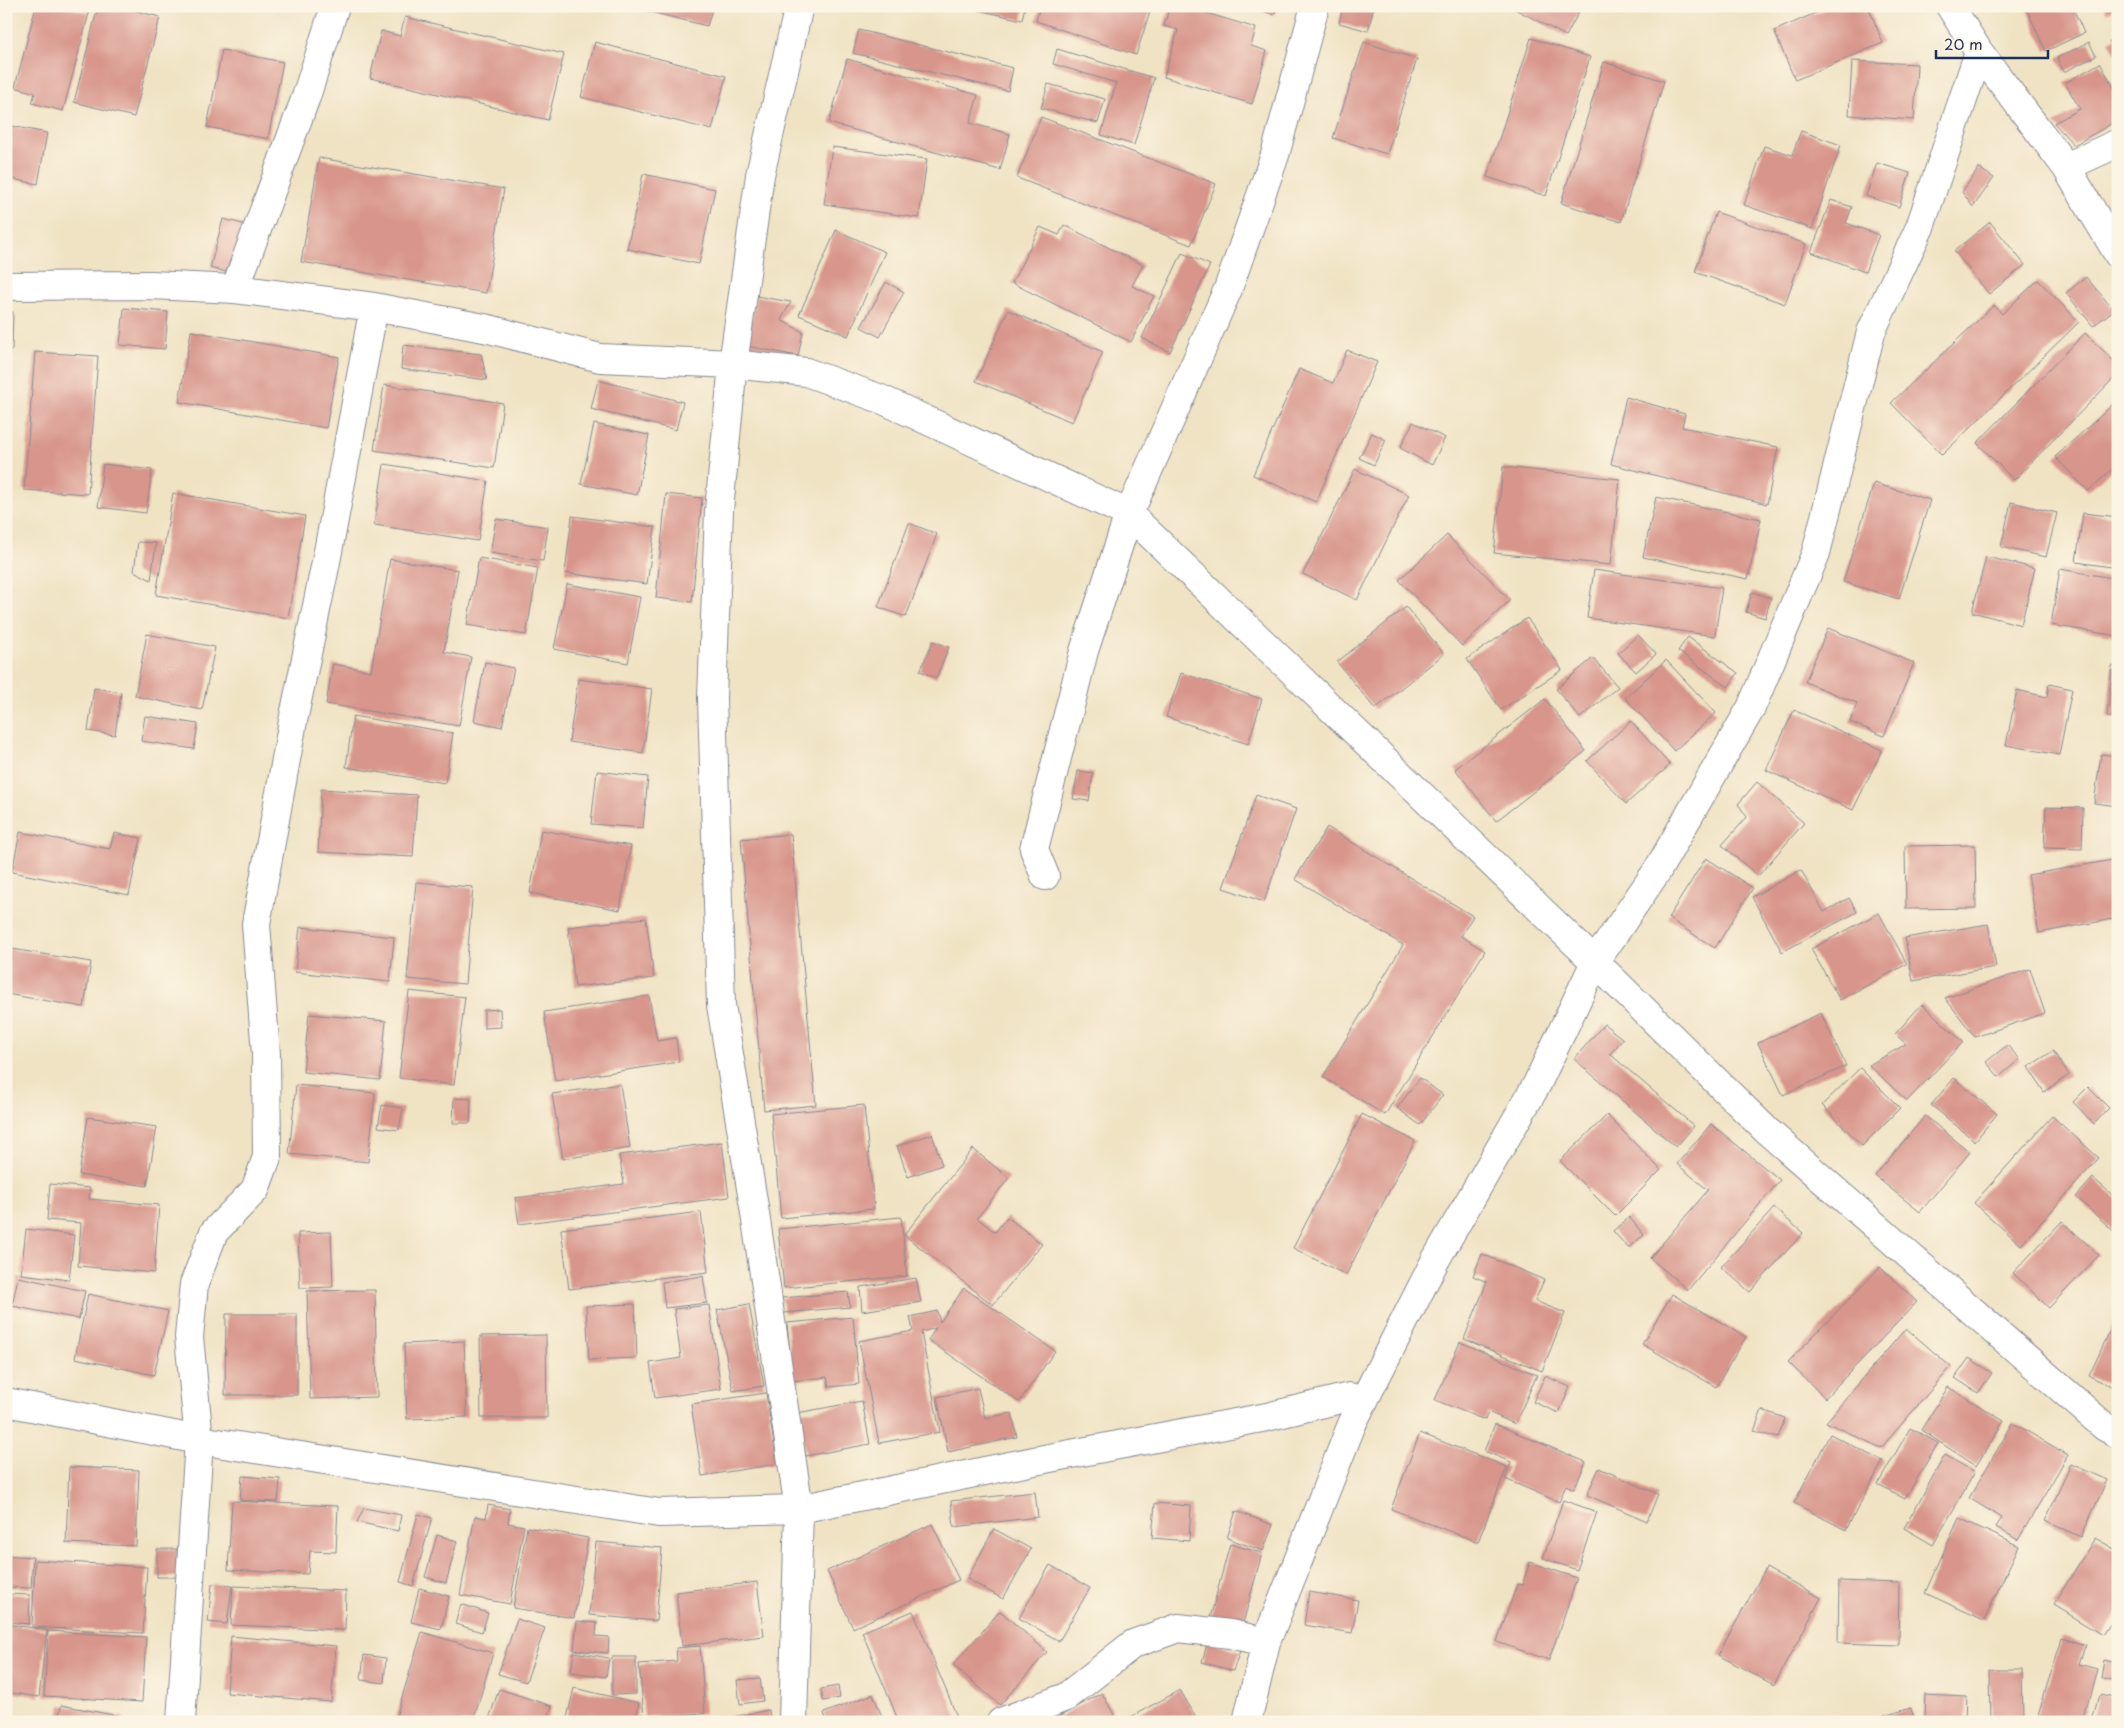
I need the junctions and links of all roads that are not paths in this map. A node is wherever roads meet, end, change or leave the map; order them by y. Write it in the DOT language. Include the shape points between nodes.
graph roads {
  1 [pos="336,6"];
  2 [pos="799,6"];
  3 [pos="1315,6"];
  4 [pos="1950,6"];
  5 [pos="1979,52"];
  6 [pos="2118,142"];
  7 [pos="2066,167"];
  8 [pos="2118,254"];
  9 [pos="6,286"];
  10 [pos="235,288"];
  11 [pos="374,307"];
  12 [pos="733,364"];
  13 [pos="1129,514"];
  14 [pos="1045,876"];
  15 [pos="1595,962"];
  16 [pos="1364,1401"];
  17 [pos="6,1402"];
  18 [pos="2118,1434"];
  19 [pos="199,1440"];
  20 [pos="799,1509"];
  21 [pos="1266,1642"];
  22 [pos="181,1722"];
  23 [pos="793,1722"];
  24 [pos="1001,1722"];
  25 [pos="1247,1722"];
  1 -- 10 [label="street"];
  2 -- 12 [label="street" via="760,175"];
  3 -- 13 [label="street" via="1275,155 1228,289"];
  4 -- 5 [label="street"];
  5 -- 7 [label="street"];
  5 -- 15 [label="street" via="1920,227 1871,332 1816,553 1755,698 1657,871"];
  6 -- 7 [label="street"];
  7 -- 8 [label="street"];
  9 -- 10 [label="street"];
  10 -- 11 [label="street"];
  11 -- 12 [label="street" via="489,329 600,358"];
  11 -- 19 [label="street" via="256,924 266,1054 267,1157 255,1190 214,1232 194,1284 189,1337"];
  12 -- 13 [label="street" via="806,372 881,399"];
  12 -- 20 [label="street" via="720,510 712,698 720,1004"];
  13 -- 14 [label="street" via="1084,651 1034,849"];
  13 -- 15 [label="street"];
  15 -- 16 [label="street" via="1537,1084 1436,1259"];
  15 -- 18 [label="street" via="1766,1130 2105,1427"];
  16 -- 20 [label="street" via="1349,1397 1266,1417"];
  16 -- 21 [label="street"];
  17 -- 19 [label="street"];
  19 -- 20 [label="street" via="659,1513"];
  19 -- 22 [label="street"];
  20 -- 23 [label="street"];
  21 -- 24 [label="street" via="1178,1628 1133,1644 1066,1697"];
  21 -- 25 [label="street"];
}
